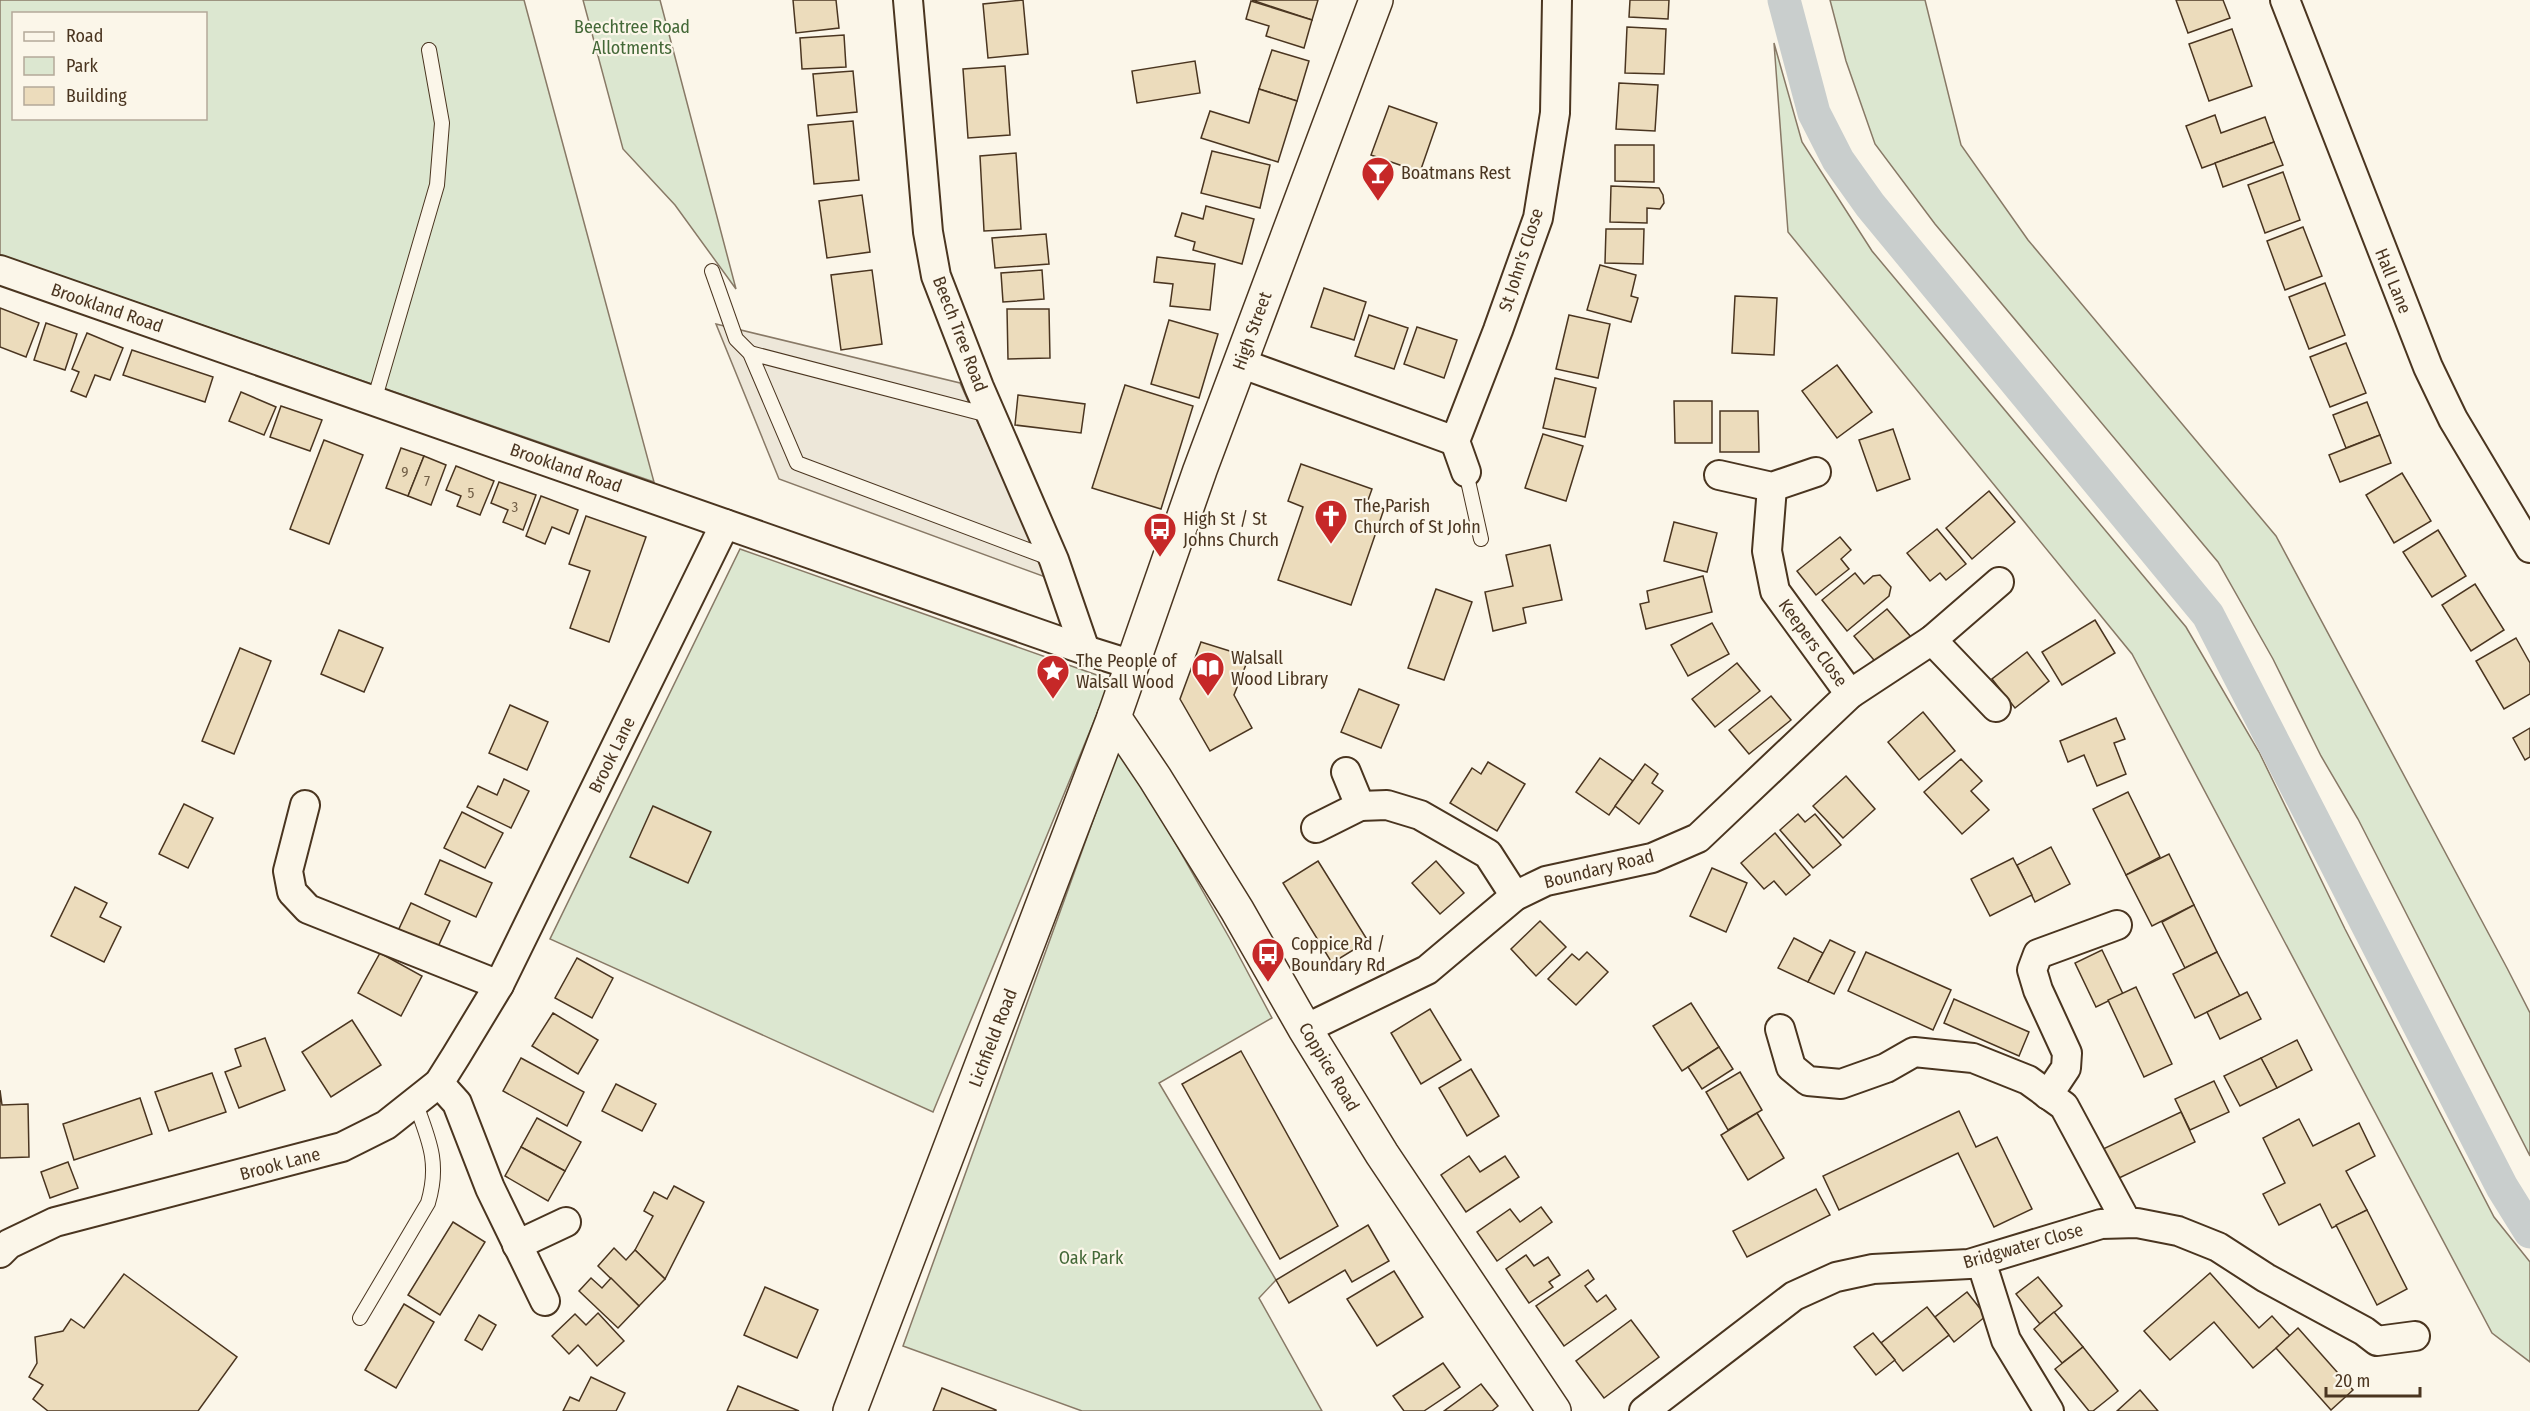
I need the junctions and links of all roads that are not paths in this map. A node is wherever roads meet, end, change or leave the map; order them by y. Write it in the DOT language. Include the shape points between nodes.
graph roads {
  1 [pos="908,0"];
  2 [pos="1376,0"];
  3 [pos="1557,0"];
  4 [pos="2285,0"];
  5 [pos="429,50"];
  6 [pos="0,270"];
  7 [pos="712,271"];
  8 [pos="750,353"];
  9 [pos="1240,363"];
  10 [pos="374,401"];
  11 [pos="993,416"];
  12 [pos="1455,441"];
  13 [pos="1466,472"];
  14 [pos="1816,472"];
  15 [pos="1719,475"];
  16 [pos="1772,487"];
  17 [pos="725,524"];
  18 [pos="1481,539"];
  19 [pos="2530,548"];
  20 [pos="1054,560"];
  21 [pos="1999,582"];
  22 [pos="1932,640"];
  23 [pos="1085,650"];
  24 [pos="1133,665"];
  25 [pos="1850,694"];
  26 [pos="1996,707"];
  27 [pos="1114,717"];
  28 [pos="1346,772"];
  29 [pos="305,805"];
  30 [pos="1360,806"];
  31 [pos="1316,828"];
  32 [pos="1515,896"];
  33 [pos="2117,925"];
  34 [pos="499,985"];
  35 [pos="1305,1029"];
  36 [pos="1780,1029"];
  37 [pos="439,1083"];
  38 [pos="2048,1095"];
  39 [pos="415,1102"];
  40 [pos="566,1222"];
  41 [pos="2127,1223"];
  42 [pos="517,1245"];
  43 [pos="0,1253"];
  44 [pos="1982,1261"];
  45 [pos="545,1301"];
  46 [pos="360,1318"];
  47 [pos="2415,1336"];
  48 [pos="850,1411"];
  49 [pos="1554,1411"];
  50 [pos="1644,1411"];
  51 [pos="2049,1411"];
  1 -- 11 [label="street, Beech Tree Road" via="928,232 936,276"];
  2 -- 9 [label="main road, High Street"];
  3 -- 12 [label="street, St John's Close" via="1555,113 1538,218"];
  4 -- 19 [label="street, Hall Lane" via="2428,367 2453,418"];
  5 -- 10 [label="lane" via="442,123 437,185"];
  6 -- 10 [label="street, Brookland Road"];
  7 -- 8 [label="lane" via="736,339"];
  8 -- 11 [label="lane"];
  8 -- 20 [label="lane" via="796,463"];
  9 -- 12 [label="street"];
  9 -- 24 [label="main road, High Street"];
  10 -- 17 [label="street, Brookland Road"];
  11 -- 20 [label="street, Beech Tree Road"];
  12 -- 13 [label="street"];
  13 -- 18 [label="lane"];
  14 -- 16 [label="street"];
  15 -- 16 [label="street"];
  16 -- 25 [label="street, Keepers Close" via="1767,551 1775,591"];
  17 -- 23 [label="street, Brookland Road"];
  17 -- 34 [label="street, Brook Lane"];
  20 -- 23 [label="street, Beech Tree Road"];
  21 -- 22 [label="street, Boundary Road"];
  22 -- 25 [label="street, Boundary Road"];
  22 -- 26 [label="street"];
  23 -- 24 [label="street, Brookland Road"];
  24 -- 27 [label="main road, Lichfield Road"];
  25 -- 32 [label="street, Boundary Road" via="1698,838 1652,858 1546,881"];
  27 -- 35 [label="main road, Coppice Road" via="1237,910"];
  27 -- 48 [label="main road, Lichfield Road"];
  28 -- 30 [label="street"];
  29 -- 34 [label="street" via="288,871 292,892 308,909"];
  30 -- 31 [label="street"];
  30 -- 32 [label="street" via="1387,806 1420,815 1488,854"];
  32 -- 35 [label="street, Boundary Road" via="1427,970"];
  33 -- 38 [label="street" via="2038,954 2032,970 2067,1053 2066,1068"];
  34 -- 37 [label="street, Brook Lane"];
  35 -- 49 [label="main road, Coppice Road" via="1388,1164"];
  36 -- 38 [label="street" via="1791,1066 1808,1082 1842,1084 1886,1068 1914,1052 1973,1058 2028,1080"];
  37 -- 39 [label="street, Brook Lane"];
  37 -- 42 [label="street" via="458,1103 478,1159"];
  38 -- 41 [label="street" via="2064,1106"];
  39 -- 43 [label="street, Brook Lane" via="386,1125 342,1148 55,1222 9,1244"];
  39 -- 46 [label="lane" via="431,1146 434,1183 428,1203"];
  40 -- 42 [label="street"];
  41 -- 44 [label="street, Bridgwater Close" via="2101,1224"];
  41 -- 47 [label="street, Bridgwater Close" via="2178,1231 2218,1247 2377,1341"];
  42 -- 45 [label="street"];
  44 -- 50 [label="street, Bridgwater Close" via="1873,1269 1836,1277 1794,1296"];
  44 -- 51 [label="street" via="2006,1340"];
}
